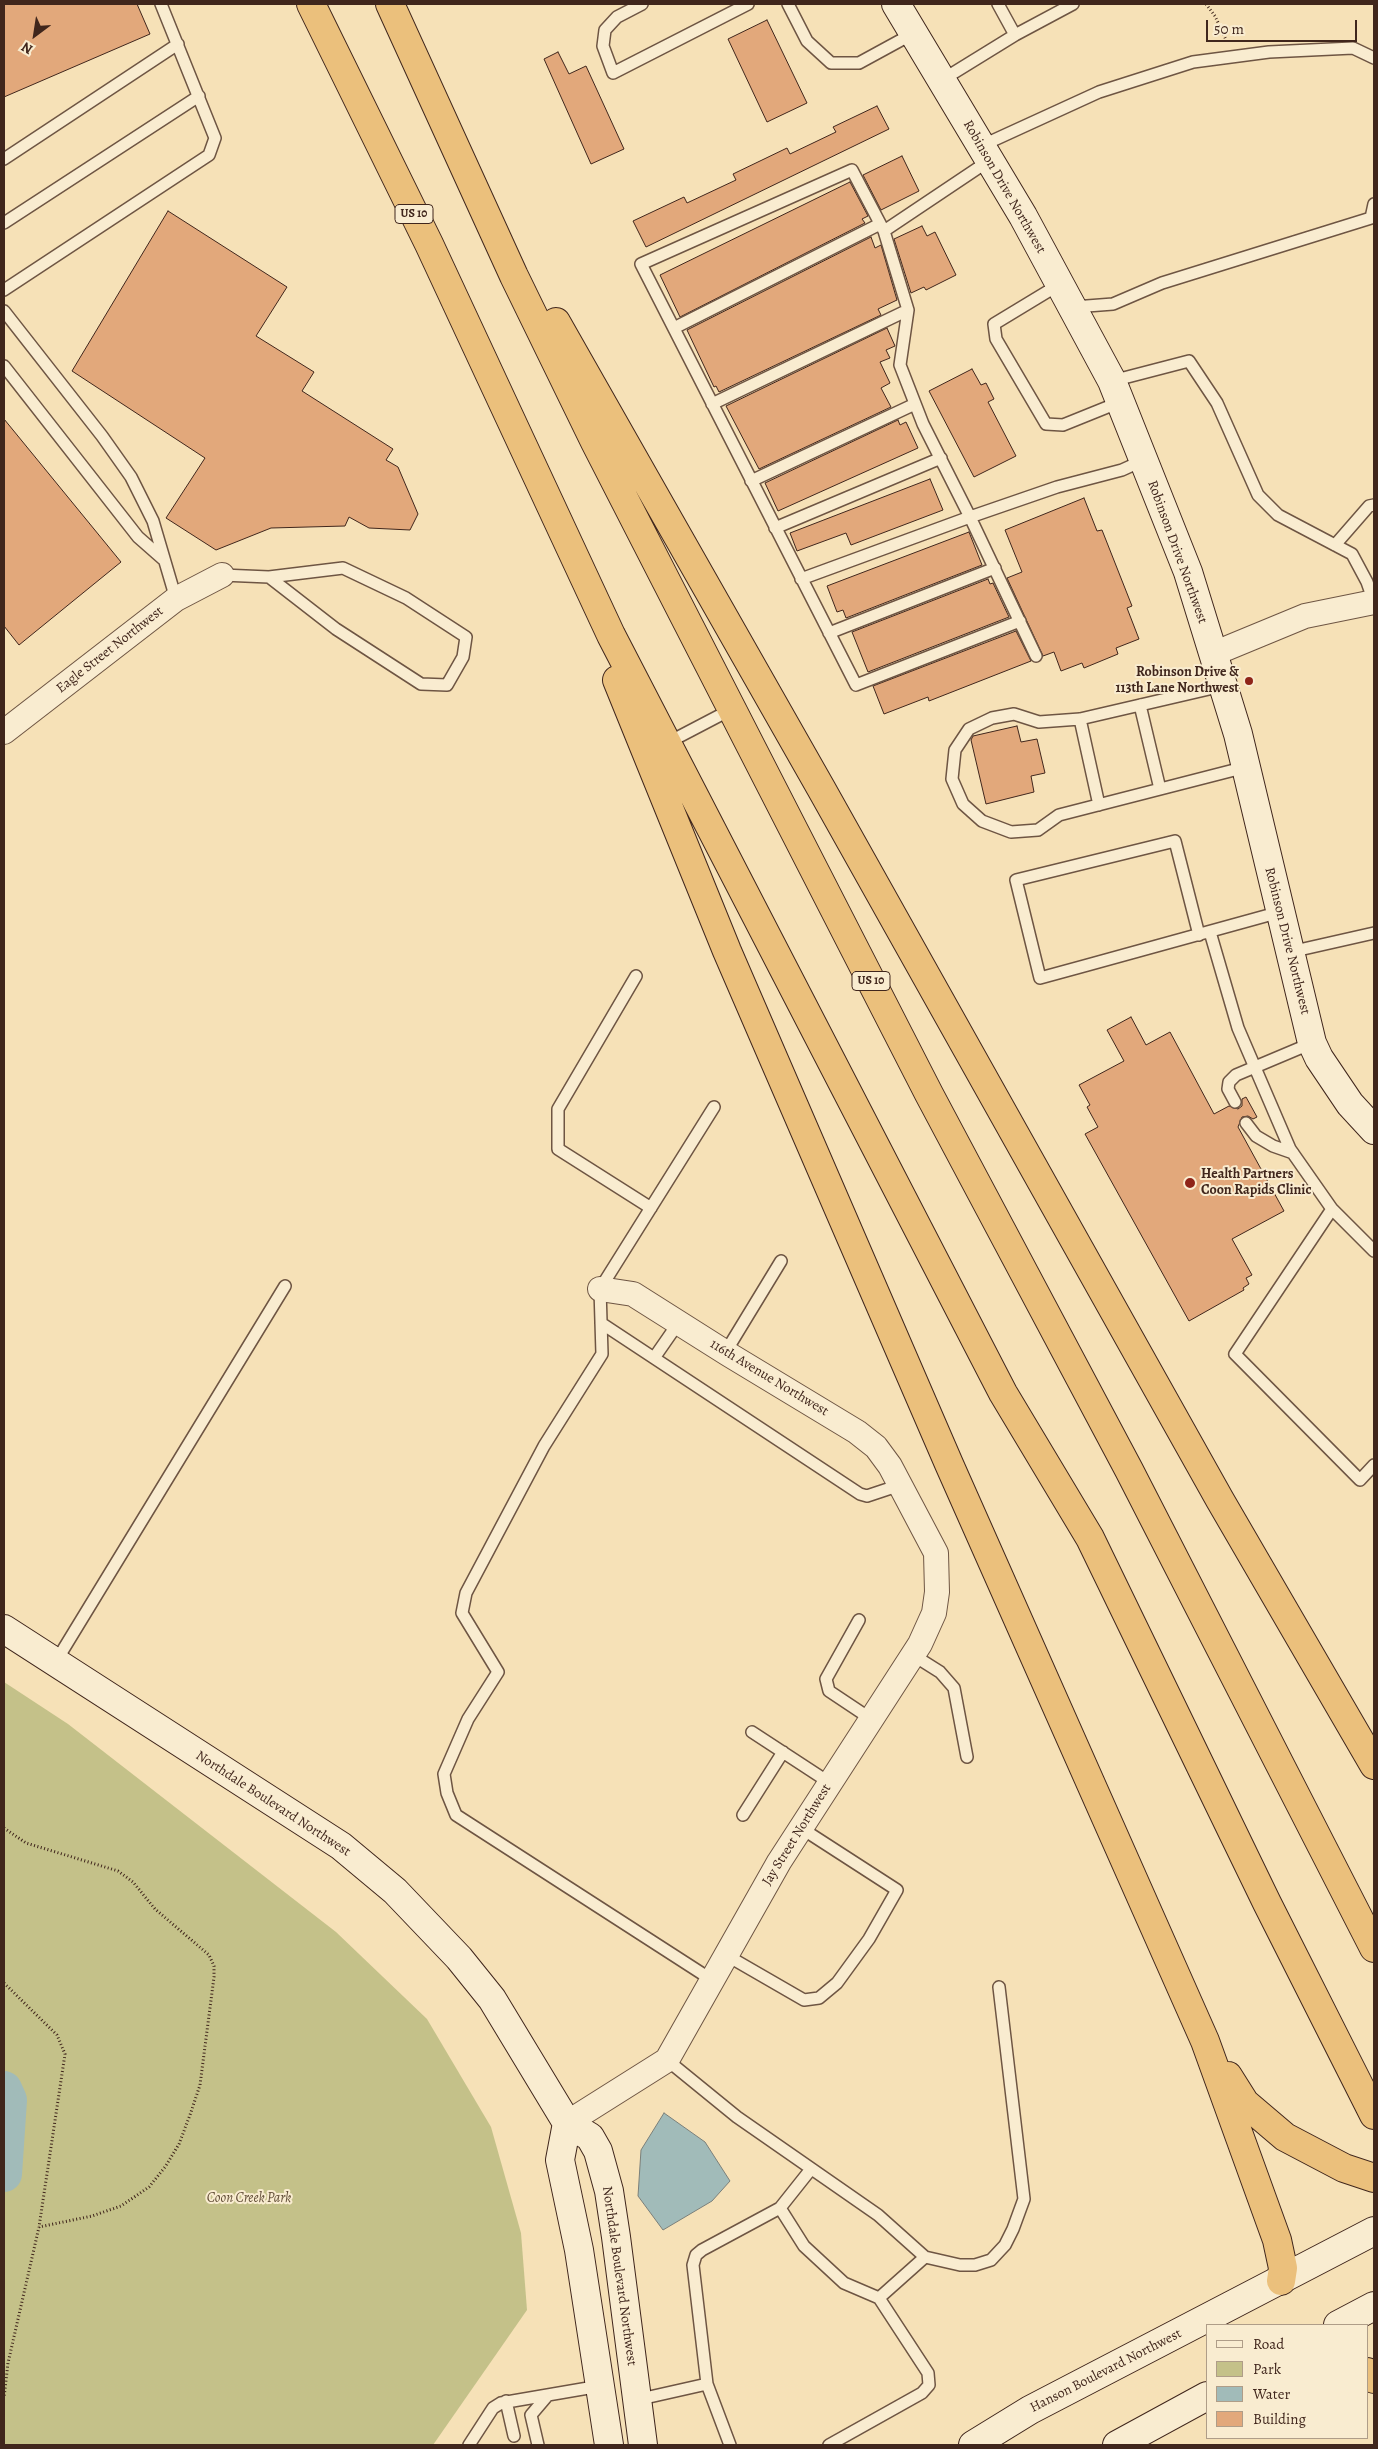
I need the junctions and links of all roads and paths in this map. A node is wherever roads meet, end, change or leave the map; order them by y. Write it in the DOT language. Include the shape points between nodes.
graph roads {
  1 [pos="161,4"];
  2 [pos="311,4"];
  3 [pos="390,4"];
  4 [pos="642,4"];
  5 [pos="748,4"];
  6 [pos="788,4"];
  7 [pos="896,4"];
  8 [pos="998,4"];
  9 [pos="1073,4"];
  10 [pos="1206,4"];
  11 [pos="914,33"];
  12 [pos="1015,35"];
  13 [pos="178,44"];
  14 [pos="1234,56"];
  15 [pos="1374,58"];
  16 [pos="942,80"];
  17 [pos="199,96"];
  18 [pos="986,153"];
  19 [pos="4,159"];
  20 [pos="1374,204"];
  21 [pos="4,223"];
  22 [pos="882,228"];
  23 [pos="4,290"];
  24 [pos="1066,296"];
  25 [pos="908,310"];
  26 [pos="4,311"];
  27 [pos="674,328"];
  28 [pos="4,366"];
  29 [pos="1116,391"];
  30 [pos="712,404"];
  31 [pos="915,404"];
  32 [pos="514,426"];
  33 [pos="941,458"];
  34 [pos="1144,460"];
  35 [pos="751,481"];
  36 [pos="1374,505"];
  37 [pos="970,517"];
  38 [pos="775,528"];
  39 [pos="1335,545"];
  40 [pos="164,560"];
  41 [pos="995,568"];
  42 [pos="222,575"];
  43 [pos="270,577"];
  44 [pos="801,579"];
  45 [pos="1372,590"];
  46 [pos="176,599"];
  47 [pos="1020,621"];
  48 [pos="829,633"];
  49 [pos="1213,654"];
  50 [pos="1036,656"];
  51 [pos="1222,686"];
  52 [pos="1140,705"];
  53 [pos="732,709"];
  54 [pos="1080,719"];
  55 [pos="7,724"];
  56 [pos="667,744"];
  57 [pos="1246,767"];
  58 [pos="1160,789"];
  59 [pos="1099,805"];
  60 [pos="1280,912"];
  61 [pos="1205,933"];
  62 [pos="1374,933"];
  63 [pos="1290,952"];
  64 [pos="636,976"];
  65 [pos="1312,1043"];
  66 [pos="1255,1066"];
  67 [pos="1235,1102"];
  68 [pos="714,1107"];
  69 [pos="1246,1123"];
  70 [pos="1374,1130"];
  71 [pos="1293,1153"];
  72 [pos="651,1208"];
  73 [pos="1332,1209"];
  74 [pos="1374,1251"];
  75 [pos="781,1261"];
  76 [pos="285,1286"];
  77 [pos="600,1289"];
  78 [pos="679,1322"];
  79 [pos="601,1324"];
  80 [pos="725,1353"];
  81 [pos="654,1358"];
  82 [pos="1374,1465"];
  83 [pos="904,1494"];
  84 [pos="859,1620"];
  85 [pos="4,1630"];
  86 [pos="913,1655"];
  87 [pos="55,1663"];
  88 [pos="871,1719"];
  89 [pos="752,1732"];
  90 [pos="783,1752"];
  91 [pos="967,1757"];
  92 [pos="1374,1766"];
  93 [pos="830,1783"];
  94 [pos="743,1815"];
  95 [pos="4,1828"];
  96 [pos="801,1828"];
  97 [pos="1374,1948"];
  98 [pos="726,1955"];
  99 [pos="712,1980"];
  100 [pos="4,1983"];
  101 [pos="999,1987"];
  102 [pos="1205,2041"];
  103 [pos="667,2060"];
  104 [pos="1374,2115"];
  105 [pos="567,2123"];
  106 [pos="811,2169"];
  107 [pos="1374,2178"];
  108 [pos="780,2208"];
  109 [pos="39,2227"];
  110 [pos="1374,2231"];
  111 [pos="925,2257"];
  112 [pos="1281,2281"];
  113 [pos="879,2298"];
  114 [pos="1374,2306"];
  115 [pos="1340,2324"];
  116 [pos="707,2384"];
  117 [pos="600,2386"];
  118 [pos="548,2395"];
  119 [pos="1206,2397"];
  120 [pos="4,2398"];
  121 [pos="636,2400"];
  122 [pos="506,2401"];
  123 [pos="531,2415"];
  124 [pos="510,2419"];
  125 [pos="514,2436"];
  126 [pos="469,2445"];
  127 [pos="538,2445"];
  128 [pos="609,2445"];
  129 [pos="643,2445"];
  130 [pos="730,2445"];
  131 [pos="829,2445"];
  132 [pos="973,2445"];
  133 [pos="1118,2445"];
  1 -- 13 [label="lane"];
  2 -- 32 [label="highway, US 10"];
  3 -- 53 [label="highway, US 10" via="514,276"];
  3 -- 92 [label="highway" via="574,356 827,798 1220,1500"];
  4 -- 5 [label="lane" via="617,17 606,30 603,46 613,74"];
  6 -- 11 [label="lane" via="806,41 831,63 859,63"];
  7 -- 11 [label="main road, Robinson Drive Northwest"];
  8 -- 12 [label="lane"];
  9 -- 12 [label="lane"];
  10 -- 14 [label="path"];
  11 -- 16 [label="main road, Robinson Drive Northwest"];
  12 -- 16 [label="lane"];
  13 -- 17 [label="lane"];
  13 -- 19 [label="lane"];
  14 -- 15 [label="lane" via="1353,48"];
  14 -- 18 [label="lane" via="1193,62 1099,92"];
  16 -- 18 [label="main road, Robinson Drive Northwest"];
  17 -- 21 [label="lane"];
  17 -- 23 [label="lane" via="216,138 209,155"];
  18 -- 22 [label="lane"];
  18 -- 24 [label="main road, Robinson Drive Northwest"];
  20 -- 24 [label="lane" via="1371,218 1162,283 1113,304"];
  22 -- 25 [label="lane"];
  22 -- 27 [label="lane"];
  22 -- 27 [label="lane" via="852,170 641,264"];
  24 -- 29 [label="main road, Robinson Drive Northwest"];
  24 -- 29 [label="lane" via="994,324 996,339 1046,424 1063,425"];
  25 -- 30 [label="lane"];
  25 -- 31 [label="lane" via="900,365"];
  26 -- 40 [label="lane" via="131,477 153,521"];
  27 -- 30 [label="lane"];
  28 -- 40 [label="lane" via="138,537"];
  29 -- 34 [label="main road, Robinson Drive Northwest"];
  29 -- 39 [label="lane" via="1188,361 1217,403 1258,495 1278,515"];
  30 -- 35 [label="lane"];
  31 -- 33 [label="lane"];
  31 -- 35 [label="lane"];
  32 -- 56 [label="highway, US 10" via="611,634"];
  32 -- 102 [label="highway" via="730,960"];
  33 -- 37 [label="lane"];
  33 -- 38 [label="lane"];
  34 -- 37 [label="lane" via="1122,470 1057,487"];
  34 -- 49 [label="main road, Robinson Drive Northwest" via="1188,572"];
  35 -- 38 [label="lane"];
  36 -- 39 [label="lane" via="1368,506"];
  37 -- 41 [label="lane"];
  37 -- 44 [label="lane"];
  38 -- 44 [label="lane"];
  39 -- 45 [label="lane" via="1352,554"];
  40 -- 46 [label="lane"];
  41 -- 47 [label="lane"];
  41 -- 48 [label="lane"];
  42 -- 43 [label="lane"];
  42 -- 46 [label="street, Eagle Street Northwest"];
  43 -- 43 [label="lane" via="336,629 422,684 447,685 463,658 466,637 406,598 343,568"];
  44 -- 48 [label="lane"];
  45 -- 49 [label="street"];
  46 -- 55 [label="street, Eagle Street Northwest"];
  47 -- 48 [label="lane" via="856,685"];
  47 -- 50 [label="lane"];
  49 -- 51 [label="main road, Robinson Drive Northwest"];
  51 -- 52 [label="lane"];
  51 -- 57 [label="main road, Robinson Drive Northwest"];
  52 -- 54 [label="lane"];
  52 -- 58 [label="lane"];
  53 -- 56 [label="lane"];
  53 -- 97 [label="highway, US 10"];
  54 -- 59 [label="lane"];
  54 -- 59 [label="lane" via="1039,722 1014,714 992,718 969,729 955,750 952,779 962,804 982,821 1011,832 1038,830 1059,815"];
  56 -- 104 [label="highway, US 10" via="1003,1393 1090,1538"];
  57 -- 58 [label="lane"];
  57 -- 60 [label="main road, Robinson Drive Northwest"];
  58 -- 59 [label="lane"];
  60 -- 61 [label="lane"];
  60 -- 63 [label="main road, Robinson Drive Northwest"];
  61 -- 61 [label="lane" via="1040,978 1016,880 1175,841"];
  61 -- 66 [label="lane" via="1238,1028"];
  62 -- 63 [label="lane"];
  63 -- 65 [label="main road, Robinson Drive Northwest"];
  64 -- 72 [label="lane" via="558,1109 558,1149"];
  65 -- 66 [label="lane"];
  65 -- 70 [label="main road, Robinson Drive Northwest" via="1350,1104"];
  66 -- 67 [label="lane" via="1229,1082 1228,1090"];
  66 -- 71 [label="lane"];
  68 -- 72 [label="lane"];
  69 -- 71 [label="lane" via="1256,1136"];
  71 -- 73 [label="lane"];
  72 -- 77 [label="lane"];
  73 -- 74 [label="lane"];
  73 -- 82 [label="lane" via="1235,1354 1360,1480"];
  75 -- 80 [label="lane"];
  76 -- 87 [label="lane"];
  77 -- 78 [label="street, 116th Avenue Northwest" via="633,1294"];
  77 -- 79 [label="lane"];
  78 -- 80 [label="street, 116th Avenue Northwest"];
  78 -- 81 [label="lane"];
  79 -- 81 [label="lane"];
  79 -- 99 [label="lane" via="602,1354 544,1446 466,1593 462,1613 498,1672 468,1719 444,1774 447,1793 456,1815"];
  80 -- 83 [label="street, 116th Avenue Northwest" via="876,1447"];
  81 -- 83 [label="lane" via="860,1494"];
  83 -- 86 [label="street, Jay Street Northwest" via="936,1552 934,1613"];
  84 -- 88 [label="lane" via="826,1679 828,1692"];
  85 -- 87 [label="main road, Northdale Boulevard Northwest"];
  86 -- 88 [label="street, Jay Street Northwest"];
  86 -- 91 [label="lane" via="940,1672 954,1688"];
  87 -- 105 [label="main road, Northdale Boulevard Northwest" via="341,1846 395,1892 459,1958 492,1999"];
  88 -- 93 [label="street, Jay Street Northwest"];
  89 -- 90 [label="lane"];
  90 -- 93 [label="lane"];
  90 -- 94 [label="lane"];
  93 -- 96 [label="street, Jay Street Northwest"];
  95 -- 109 [label="path" via="26,1843 118,1871 209,1956 214,1966 200,2084 179,2144 165,2167 149,2187 121,2206"];
  96 -- 98 [label="street, Jay Street Northwest"];
  96 -- 98 [label="lane" via="898,1890 869,1939 837,1983 819,1998 804,2000"];
  98 -- 99 [label="street, Jay Street Northwest"];
  99 -- 103 [label="street, Jay Street Northwest"];
  100 -- 109 [label="path" via="57,2035 65,2054"];
  101 -- 111 [label="lane" via="1024,2199 1005,2246 991,2260 976,2265 960,2265"];
  102 -- 107 [label="highway" via="1245,2103 1285,2137 1344,2168"];
  102 -- 112 [label="highway" via="1277,2240 1283,2268"];
  103 -- 105 [label="street, Jay Street Northwest"];
  103 -- 106 [label="lane" via="737,2117"];
  105 -- 117 [label="main road" via="560,2160 580,2250"];
  105 -- 121 [label="main road, Northdale Boulevard Northwest" via="590,2137 598,2151 608,2191"];
  106 -- 108 [label="lane"];
  106 -- 111 [label="lane" via="878,2215"];
  108 -- 113 [label="lane" via="804,2246 844,2283"];
  108 -- 116 [label="lane" via="696,2256 694,2265"];
  109 -- 120 [label="path" via="8,2363"];
  110 -- 112 [label="main road, Hanson Boulevard Northwest"];
  111 -- 113 [label="lane"];
  112 -- 132 [label="main road, Hanson Boulevard Northwest" via="1030,2410"];
  113 -- 131 [label="lane" via="928,2373 929,2385 922,2393"];
  114 -- 115 [label="main road"];
  116 -- 121 [label="lane"];
  116 -- 130 [label="lane"];
  117 -- 118 [label="lane"];
  117 -- 128 [label="main road"];
  118 -- 122 [label="lane"];
  118 -- 123 [label="lane"];
  119 -- 133 [label="main road"];
  121 -- 129 [label="main road, Northdale Boulevard Northwest"];
  122 -- 124 [label="lane"];
  122 -- 126 [label="lane" via="493,2408"];
  123 -- 124 [label="lane"];
  123 -- 127 [label="lane"];
  124 -- 125 [label="lane"];
}
